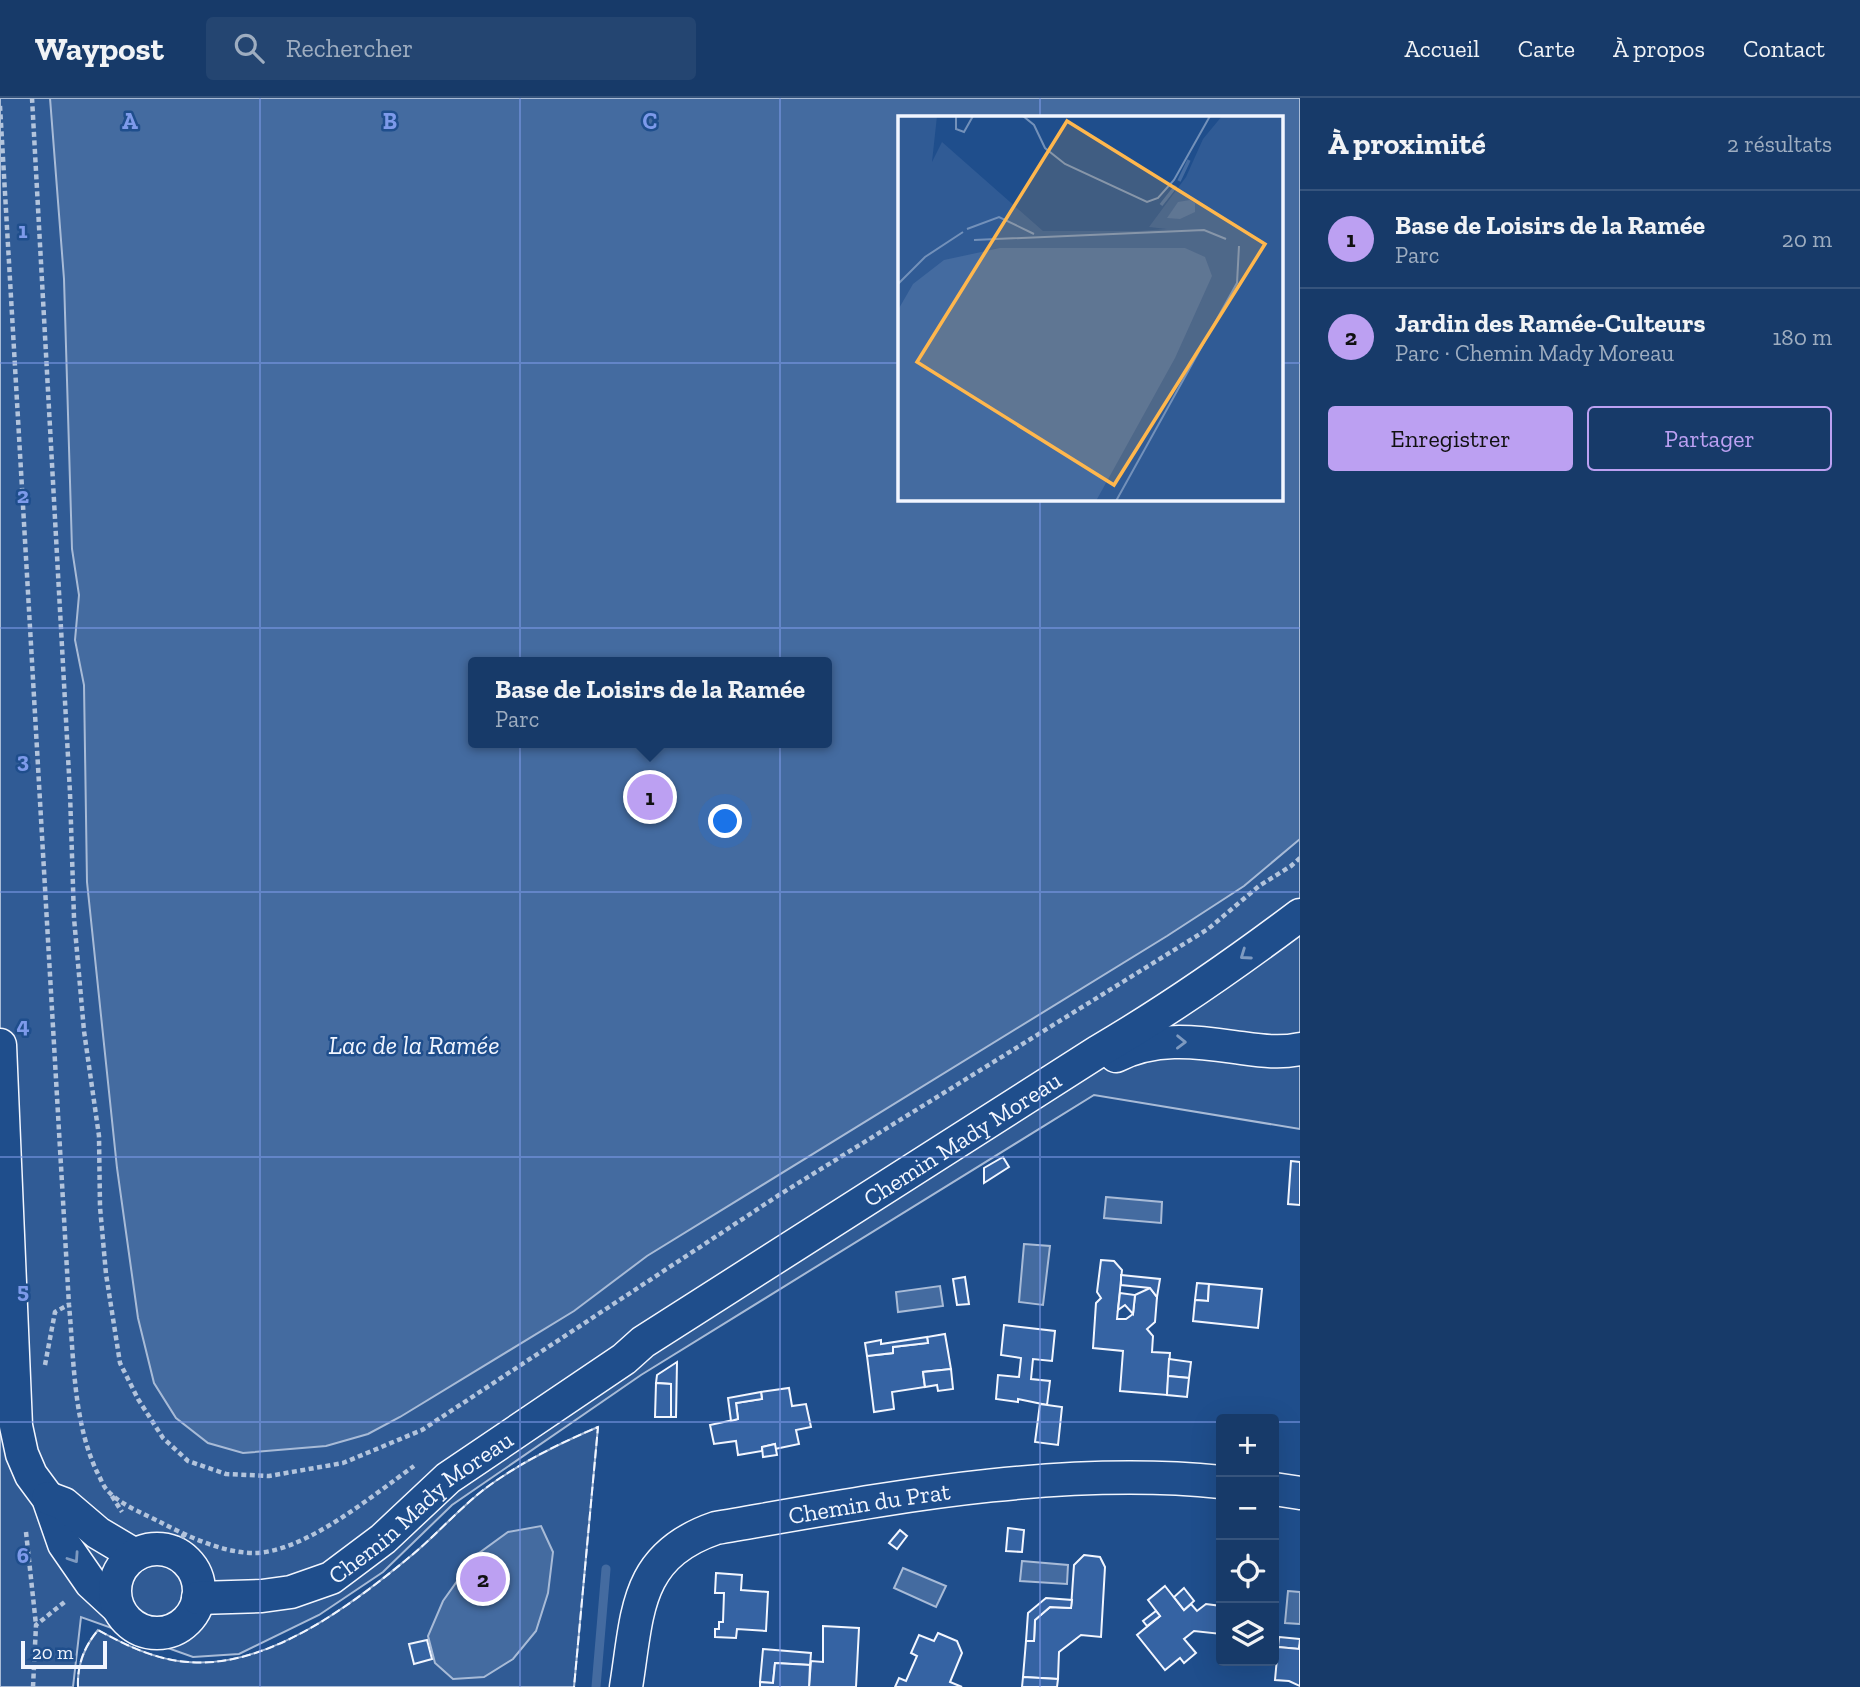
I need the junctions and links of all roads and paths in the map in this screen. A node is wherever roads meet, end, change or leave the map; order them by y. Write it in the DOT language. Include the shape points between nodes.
graph roads {
  1 [pos="32,98"];
  2 [pos="0,106"];
  3 [pos="1300,858"];
  4 [pos="1300,915"];
  5 [pos="0,1045"];
  6 [pos="1300,1049"];
  7 [pos="624,1359"];
  8 [pos="416,1464"];
  9 [pos="1216,1481"];
  10 [pos="1279,1490"];
  11 [pos="1300,1493"];
  12 [pos="48,1498"];
  13 [pos="25,1525"];
  14 [pos="179,1544"];
  15 [pos="135,1555"];
  16 [pos="91,1583"];
  17 [pos="198,1598"];
  18 [pos="117,1606"];
  19 [pos="36,1625"];
  20 [pos="33,1687"];
  21 [pos="626,1687"];
  1 -- 3 [label="path" via="74,918 99,1136 106,1275 120,1363 163,1438 188,1461 226,1474 269,1476 343,1463 422,1430 779,1195 1208,929"];
  2 -- 14 [label="path" via="77,1391 90,1452 108,1491"];
  4 -- 7 [label="street, Chemin Mady Moreau, one-way" via="1150,1021 655,1334"];
  5 -- 12 [label="street" via="16,1426 31,1475"];
  7 -- 6 [label="street, Chemin Mady Moreau, one-way" via="644,1355 1073,1080 1130,1049 1175,1041 1263,1051"];
  7 -- 17 [label="street, Chemin Mady Moreau" via="448,1478 383,1539 331,1578 262,1597"];
  8 -- 14 [label="path" via="324,1528 271,1552"];
  9 -- 21 [label="street, Chemin du Prat" via="1135,1477 971,1487 716,1528 693,1536 664,1557 649,1579"];
  10 -- 11 [label="street"];
  12 -- 15 [label="street" via="64,1504 98,1533"];
  12 -- 16 [label="street, one-way" via="64,1544"];
  13 -- 19 [label="path"];
  14 -- 15 [label="street"];
  14 -- 17 [label="street" via="196,1575"];
  15 -- 18 [label="street" via="117,1578"];
  16 -- 18 [label="street"];
  16 -- 19 [label="path"];
  17 -- 18 [label="street" via="182,1626 154,1634 126,1620"];
  19 -- 20 [label="path"];
}
